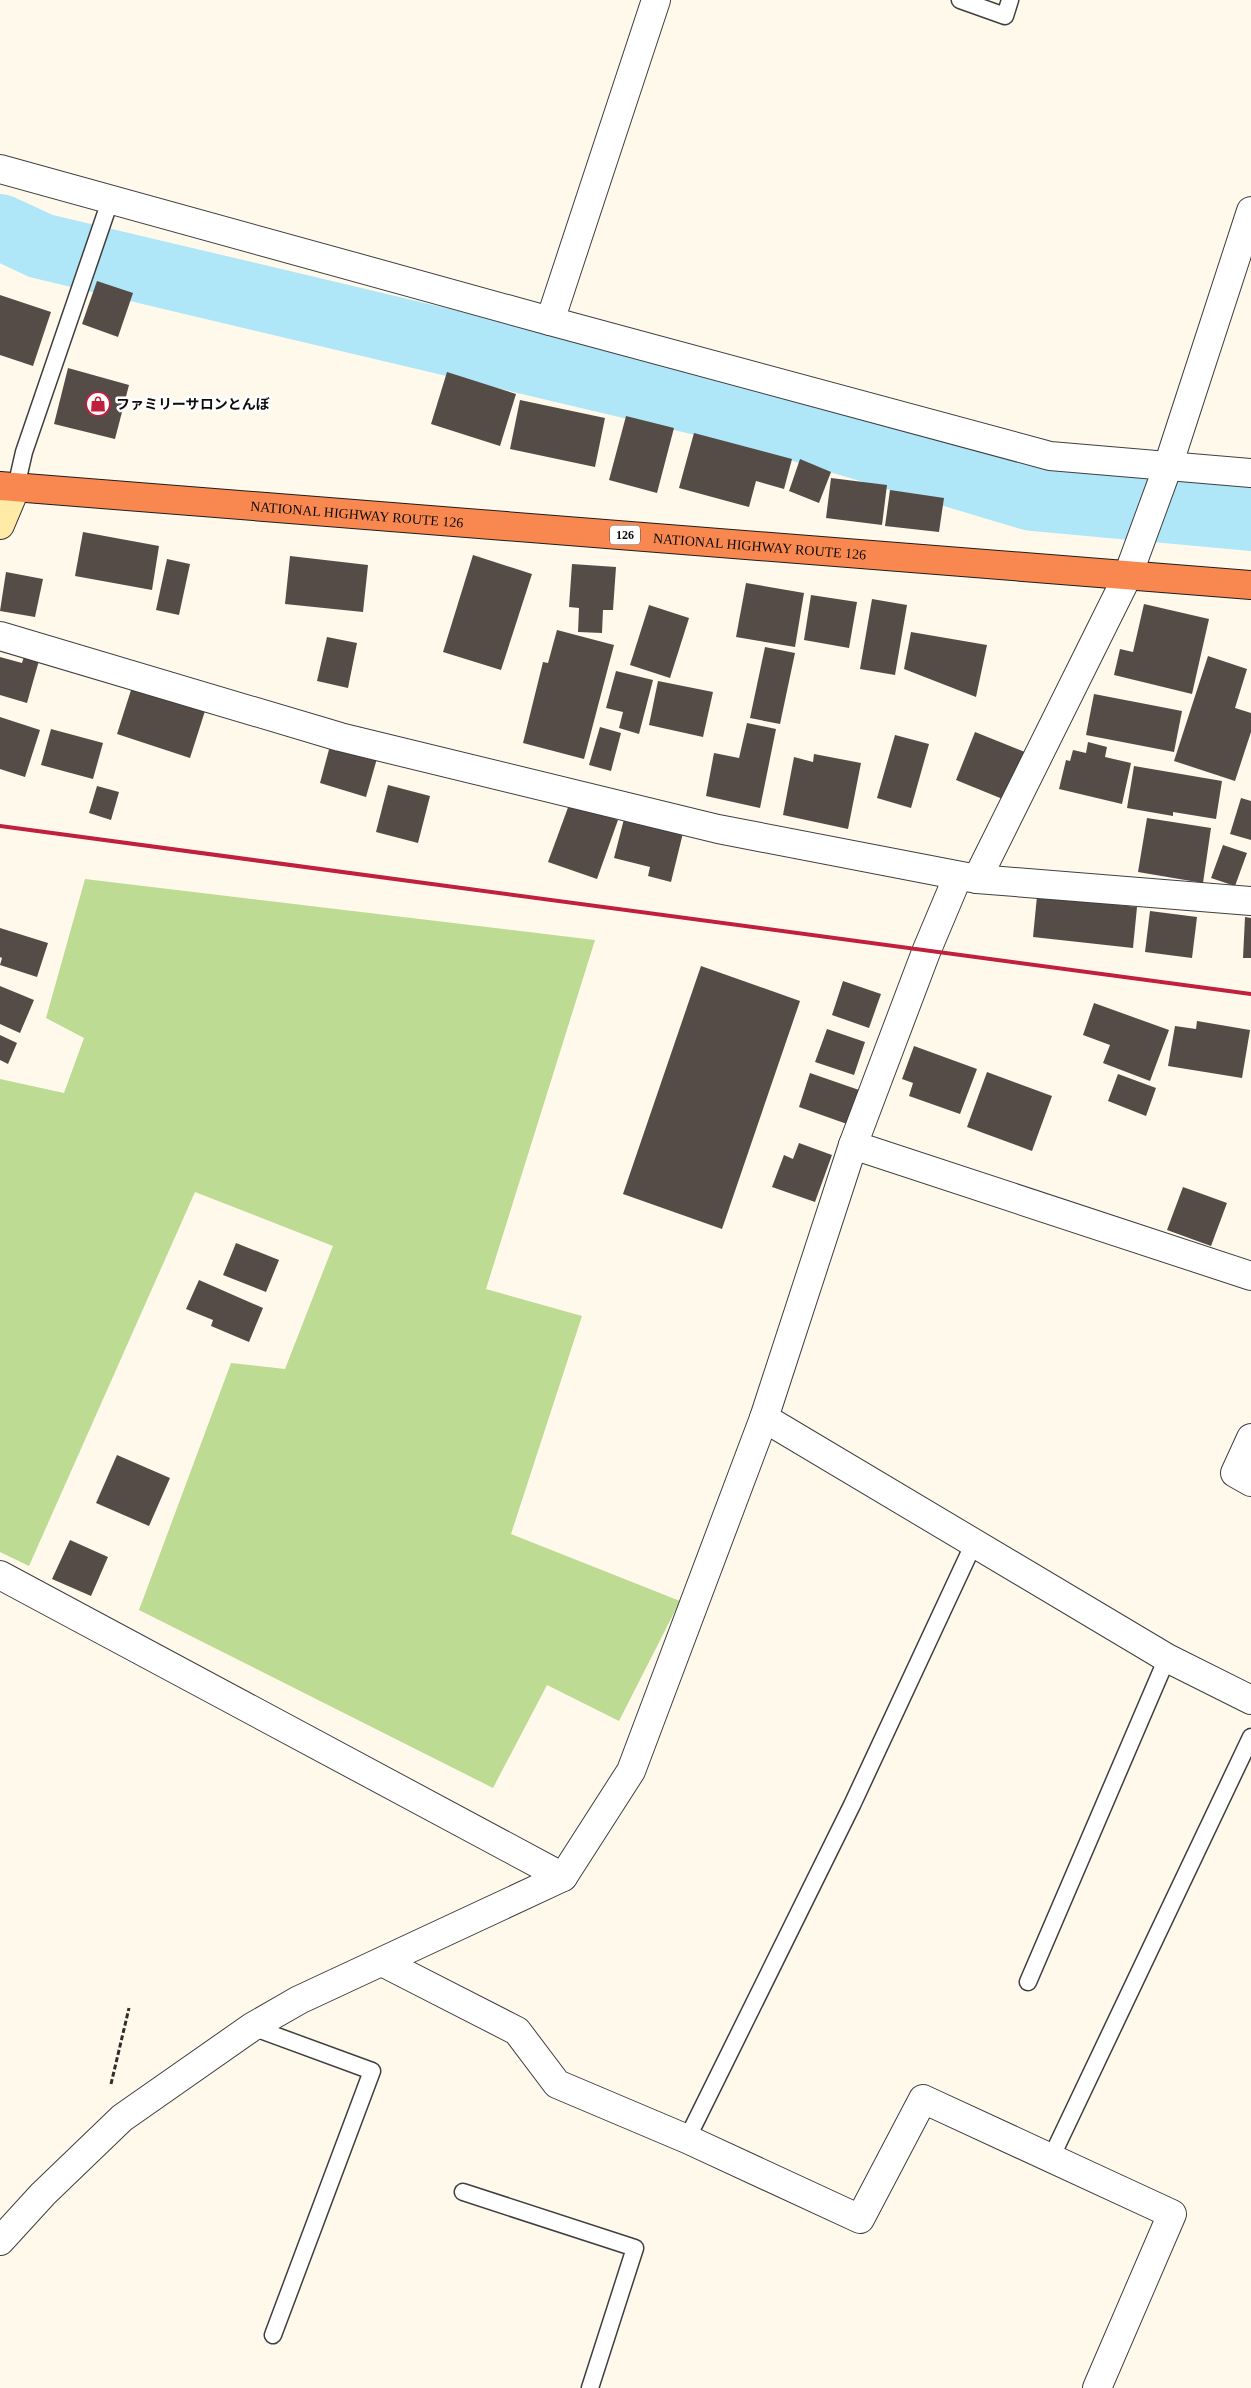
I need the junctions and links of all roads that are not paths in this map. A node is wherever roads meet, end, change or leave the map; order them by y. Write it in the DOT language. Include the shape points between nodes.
graph roads {
  1 [pos="656,0"];
  2 [pos="960,0"];
  3 [pos="1010,0"];
  4 [pos="0,169"];
  5 [pos="110,201"];
  6 [pos="1251,211"];
  7 [pos="550,321"];
  8 [pos="1168,466"];
  9 [pos="1251,474"];
  10 [pos="8,486"];
  11 [pos="0,526"];
  12 [pos="1128,575"];
  13 [pos="1251,585"];
  14 [pos="0,636"];
  15 [pos="967,877"];
  16 [pos="1251,901"];
  17 [pos="853,1145"];
  18 [pos="1251,1276"];
  19 [pos="764,1418"];
  20 [pos="1251,1438"];
  21 [pos="1251,1482"];
  22 [pos="974,1543"];
  23 [pos="0,1575"];
  24 [pos="1167,1658"];
  25 [pos="1251,1700"];
  26 [pos="1251,1737"];
  27 [pos="563,1876"];
  28 [pos="382,1962"];
  29 [pos="1028,1982"];
  30 [pos="252,2027"];
  31 [pos="687,2140"];
  32 [pos="1050,2158"];
  33 [pos="463,2192"];
  34 [pos="0,2241"];
  35 [pos="273,2335"];
  36 [pos="590,2388"];
  37 [pos="1097,2388"];
  1 -- 7 [label="street"];
  2 -- 3 [label="lane" via="1005,16"];
  4 -- 5 [label="street"];
  5 -- 7 [label="street"];
  5 -- 10 [label="lane" via="24,452"];
  6 -- 8 [label="street"];
  7 -- 8 [label="street" via="1050,456"];
  8 -- 9 [label="street"];
  8 -- 12 [label="street"];
  10 -- 11 [label="street"];
  10 -- 12 [label="highway, NATIONAL HIGHWAY ROUTE 126 / 126"];
  12 -- 13 [label="highway, NATIONAL HIGHWAY ROUTE 126 / 126"];
  12 -- 15 [label="street"];
  14 -- 15 [label="street" via="340,738 718,829"];
  15 -- 16 [label="street"];
  15 -- 17 [label="street" via="926,952"];
  17 -- 18 [label="street"];
  17 -- 19 [label="street"];
  19 -- 22 [label="street"];
  19 -- 27 [label="street" via="631,1771"];
  20 -- 21 [label="street" via="1235,1474"];
  22 -- 24 [label="street"];
  22 -- 31 [label="lane" via="852,1805"];
  23 -- 27 [label="street"];
  24 -- 25 [label="street"];
  24 -- 29 [label="lane"];
  26 -- 32 [label="lane"];
  27 -- 28 [label="street"];
  28 -- 30 [label="street" via="299,2000"];
  28 -- 31 [label="street" via="517,2031 557,2084"];
  30 -- 34 [label="street" via="122,2118 43,2194"];
  30 -- 35 [label="lane" via="372,2071"];
  31 -- 32 [label="street" via="860,2220 923,2100"];
  32 -- 37 [label="street" via="1172,2214"];
  33 -- 36 [label="lane" via="635,2248"];
}
